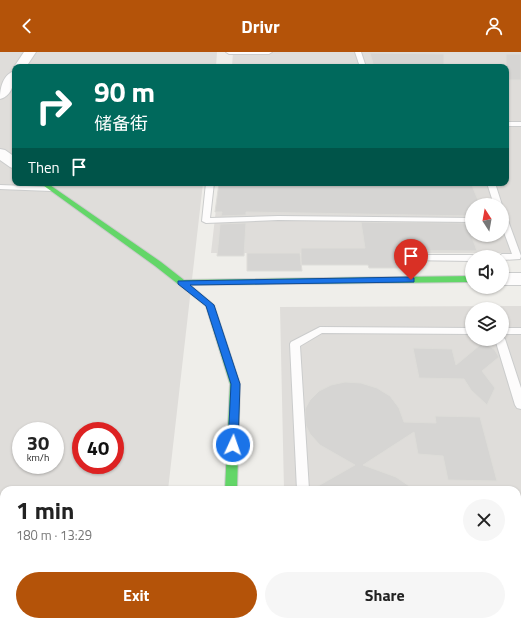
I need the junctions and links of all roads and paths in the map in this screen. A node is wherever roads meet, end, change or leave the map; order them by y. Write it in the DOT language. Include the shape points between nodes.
graph roads {
  1 [pos="30,52"];
  2 [pos="229,52"];
  3 [pos="269,52"];
  4 [pos="358,52"];
  5 [pos="22,64"];
  6 [pos="362,64"];
  7 [pos="12,79"];
  8 [pos="0,95"];
  9 [pos="509,124"];
  10 [pos="521,124"];
  11 [pos="0,153"];
  12 [pos="12,162"];
  13 [pos="48,186"];
  14 [pos="210,186"];
  15 [pos="492,186"];
  16 [pos="0,187"];
  17 [pos="52,189"];
  18 [pos="496,198"];
  19 [pos="465,220"];
  20 [pos="509,235"];
  21 [pos="509,257"];
  22 [pos="408,258"];
  23 [pos="465,258"];
  24 [pos="521,278"];
  25 [pos="465,279"];
  26 [pos="509,279"];
  27 [pos="181,283"];
  28 [pos="465,331"];
  29 [pos="509,331"];
  30 [pos="521,331"];
  31 [pos="502,346"];
  32 [pos="521,405"];
  33 [pos="231,486"];
  34 [pos="304,486"];
  1 -- 5 [label="street"];
  2 -- 3 [label="lane"];
  4 -- 6 [label="lane"];
  7 -- 8 [label="street"];
  9 -- 10 [label="lane"];
  11 -- 12 [label="street"];
  13 -- 17 [label="street"];
  14 -- 19 [label="lane" via="206,221 278,218"];
  15 -- 18 [label="lane"];
  16 -- 17 [label="lane"];
  17 -- 27 [label="street"];
  20 -- 21 [label="lane" via="517,257"];
  22 -- 23 [label="lane"];
  24 -- 26 [label="street"];
  25 -- 27 [label="street"];
  27 -- 33 [label="street" via="210,305 235,384"];
  28 -- 34 [label="lane" via="320,330 294,344"];
  29 -- 30 [label="lane"];
  31 -- 32 [label="lane"];
}
